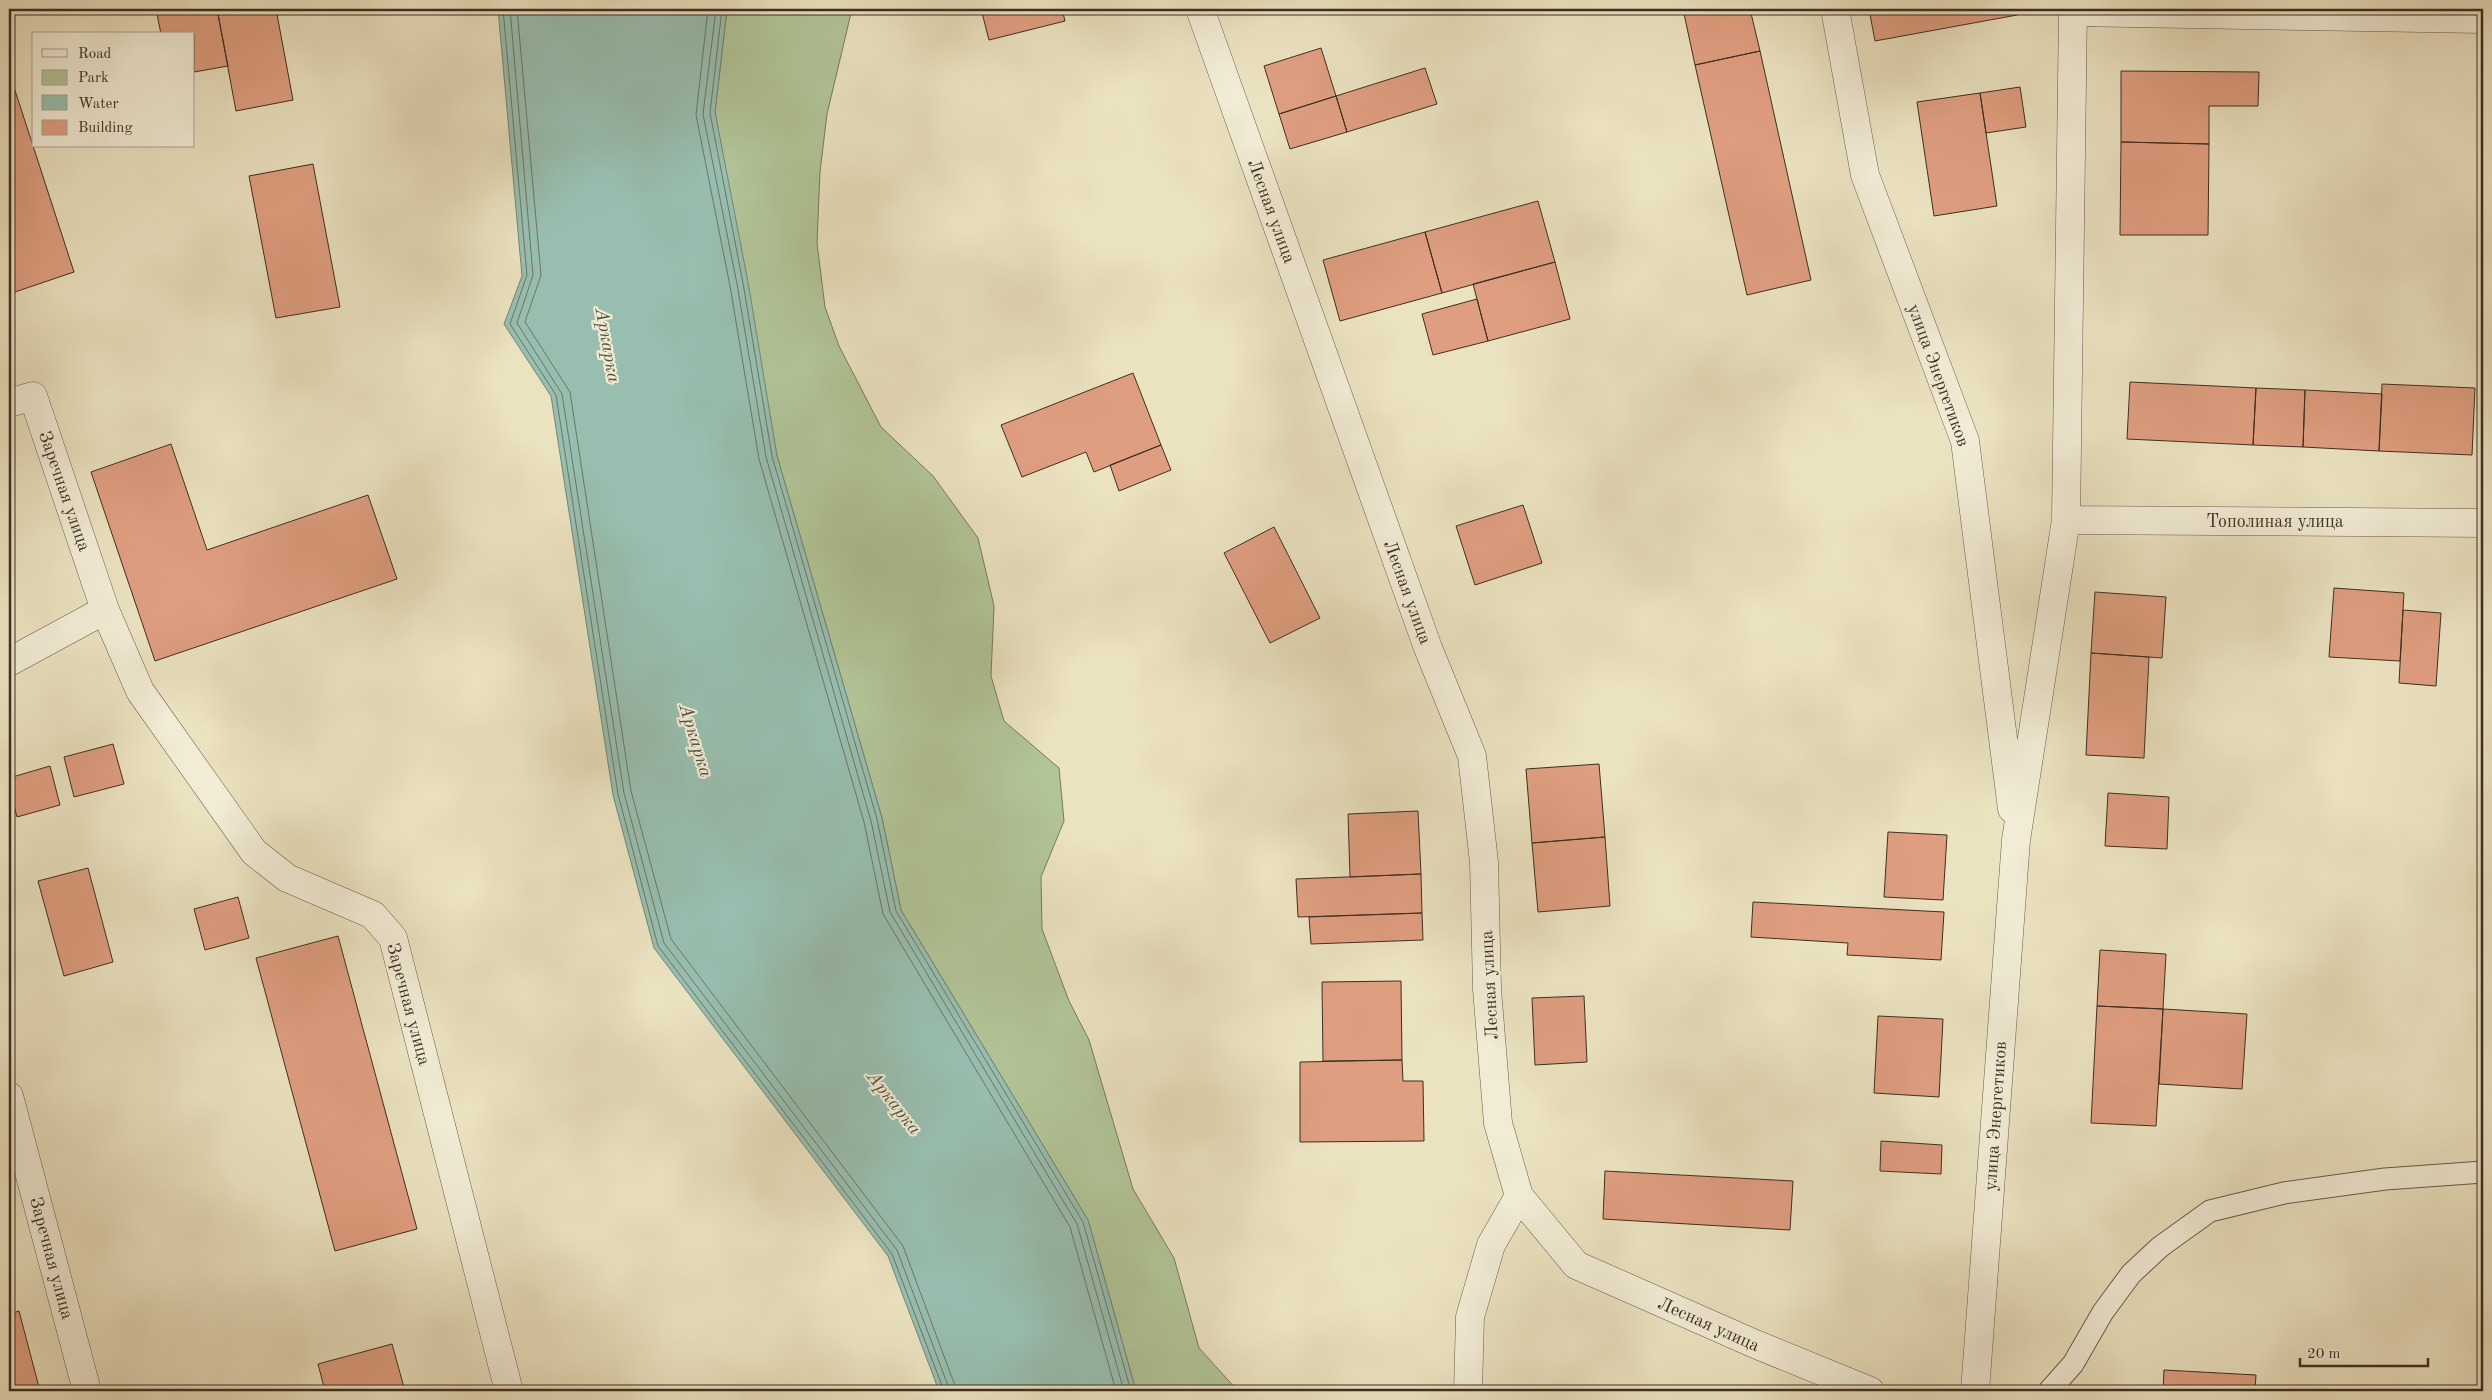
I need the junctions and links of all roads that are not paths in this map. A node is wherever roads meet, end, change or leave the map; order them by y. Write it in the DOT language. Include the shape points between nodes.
graph roads {
  1 [pos="1200,9"];
  2 [pos="1835,9"];
  3 [pos="2073,10"];
  4 [pos="2483,19"];
  5 [pos="9,403"];
  6 [pos="2066,520"];
  7 [pos="2483,522"];
  8 [pos="105,610"];
  9 [pos="9,662"];
  10 [pos="2016,840"];
  11 [pos="9,1096"];
  12 [pos="2483,1172"];
  13 [pos="1519,1196"];
  14 [pos="87,1391"];
  15 [pos="509,1391"];
  16 [pos="1468,1391"];
  17 [pos="1870,1391"];
  18 [pos="1975,1391"];
  19 [pos="2050,1391"];
  1 -- 13 [label="street, Лесная улица" via="1428,648 1472,756 1484,862 1487,989 1498,1123"];
  2 -- 10 [label="street, улица Энергетиков" via="1865,175 1965,441"];
  3 -- 4 [label="street"];
  3 -- 6 [label="street, улица Энергетиков"];
  5 -- 8 [label="street, Заречная улица" via="33,396"];
  6 -- 7 [label="street, Тополиная улица"];
  6 -- 10 [label="street, улица Энергетиков"];
  8 -- 9 [label="street"];
  8 -- 15 [label="street, Заречная улица" via="140,691 254,852 287,878 373,915 393,938"];
  10 -- 18 [label="street, улица Энергетиков"];
  11 -- 14 [label="street, Заречная улица"];
  12 -- 19 [label="lane" via="2385,1179 2284,1193 2210,1211 2160,1247 2130,1274 2073,1364"];
  13 -- 16 [label="street" via="1491,1245 1470,1316"];
  13 -- 17 [label="street, Лесная улица" via="1576,1265"];
}
